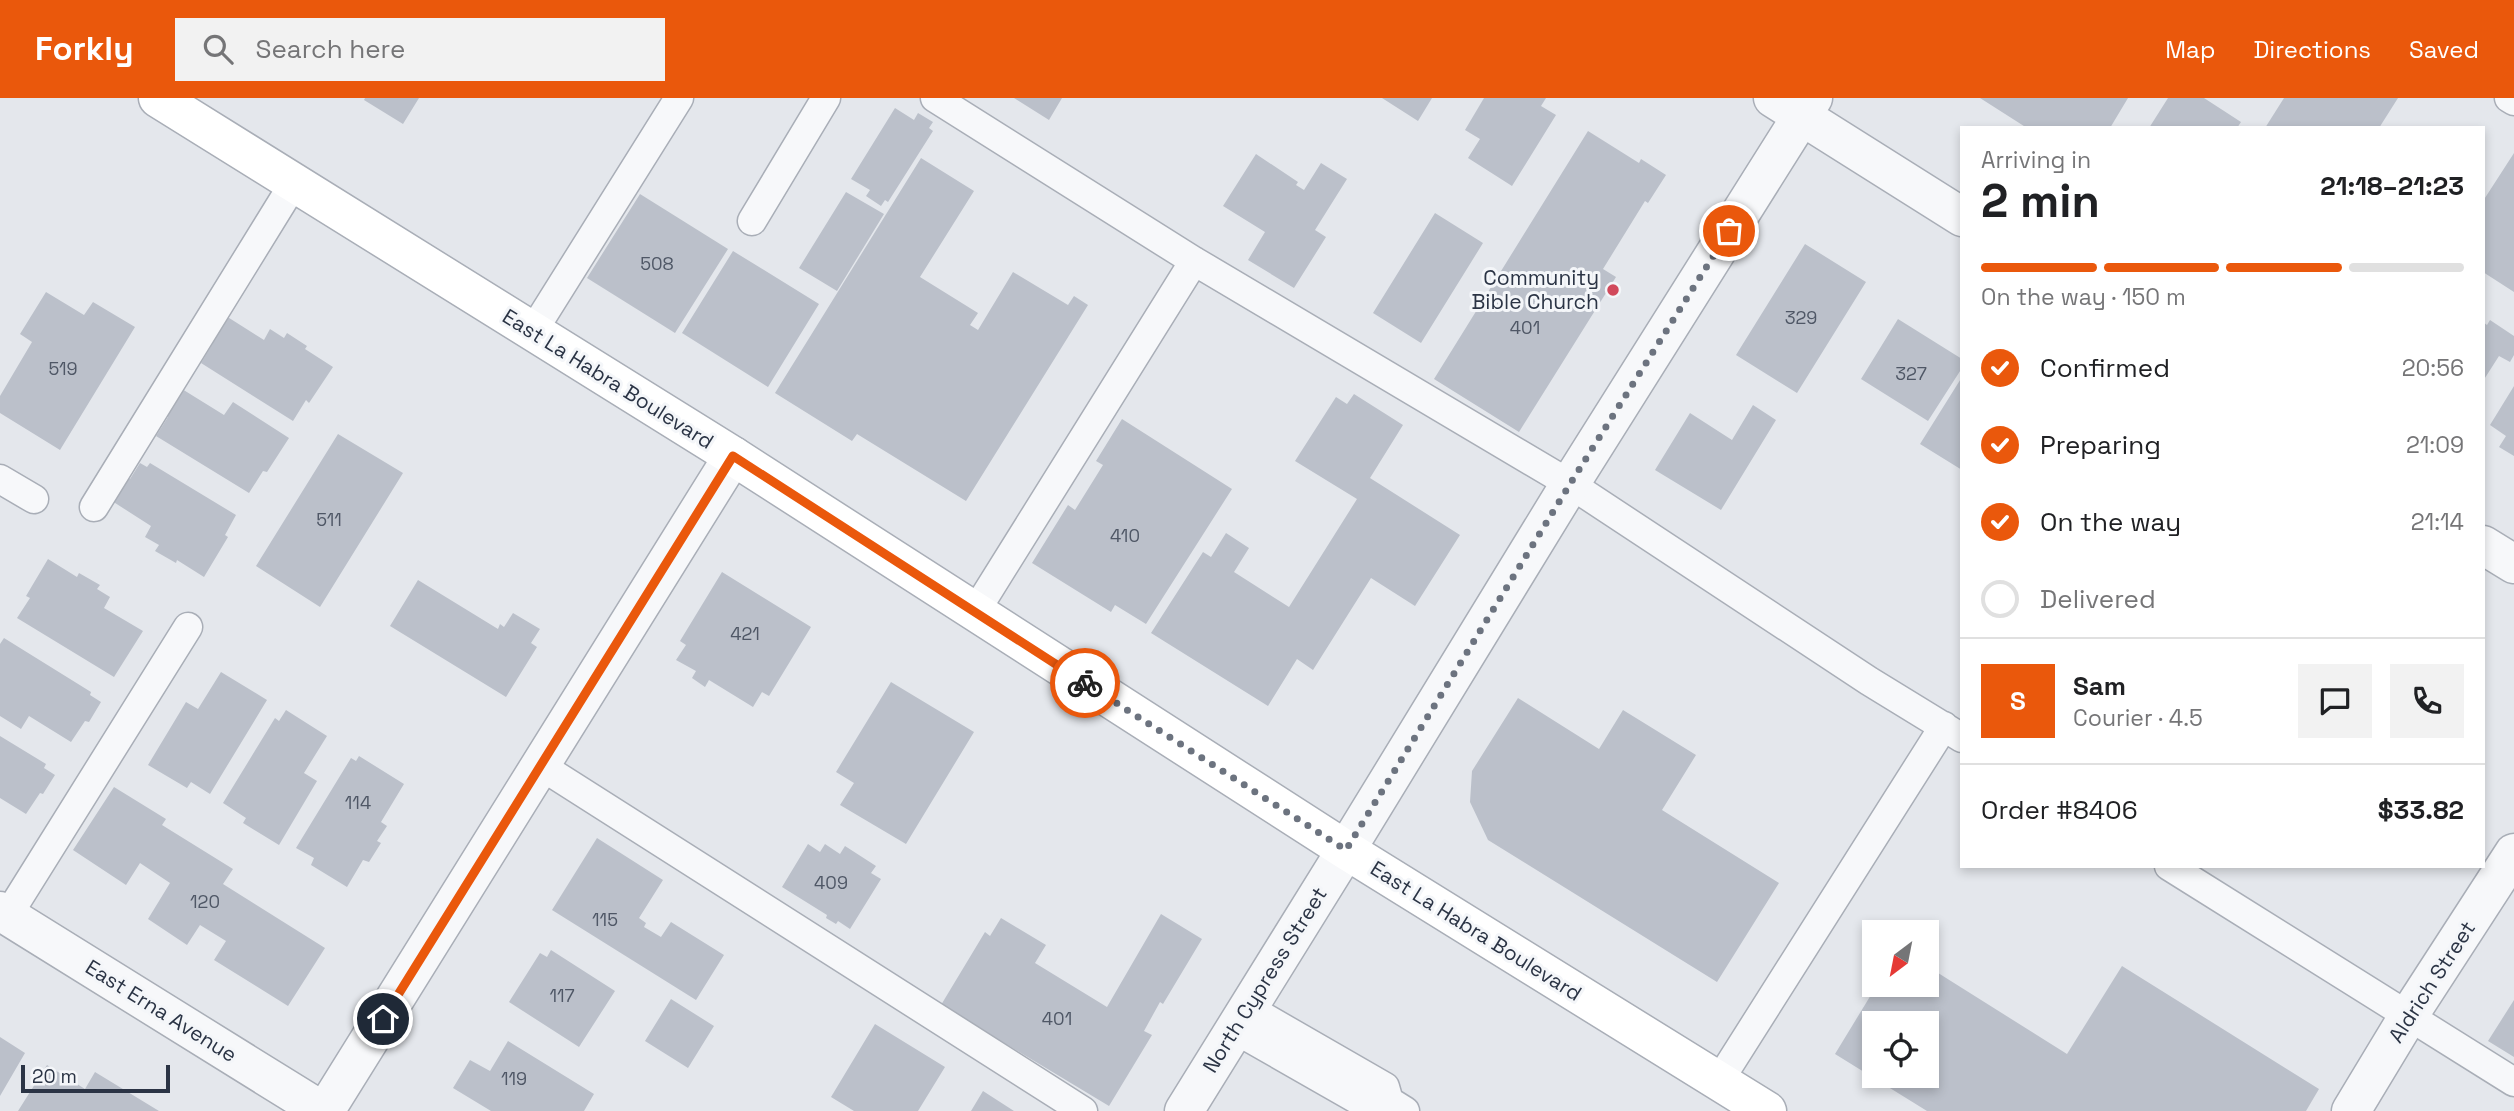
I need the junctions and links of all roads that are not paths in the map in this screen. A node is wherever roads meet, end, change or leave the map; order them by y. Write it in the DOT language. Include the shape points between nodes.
graph roads {
  1 [pos="158,98"];
  2 [pos="679,98"];
  3 [pos="826,98"];
  4 [pos="935,98"];
  5 [pos="2510,98"];
  6 [pos="2514,101"];
  7 [pos="1796,104"];
  8 [pos="294,183"];
  9 [pos="1960,216"];
  10 [pos="752,221"];
  11 [pos="1194,261"];
  12 [pos="533,331"];
  13 [pos="733,456"];
  14 [pos="0,479"];
  15 [pos="1570,484"];
  16 [pos="34,499"];
  17 [pos="94,507"];
  18 [pos="2485,546"];
  19 [pos="2514,564"];
  20 [pos="975,612"];
  21 [pos="188,627"];
  22 [pos="1953,732"];
  23 [pos="541,766"];
  24 [pos="1346,850"];
  25 [pos="2514,853"];
  26 [pos="2172,868"];
  27 [pos="4,913"];
  28 [pos="2409,1015"];
  29 [pos="1241,1019"];
  30 [pos="1719,1081"];
  31 [pos="2514,1082"];
  32 [pos="1397,1106"];
  33 [pos="324,1111"];
  34 [pos="1083,1111"];
  35 [pos="1184,1111"];
  36 [pos="1767,1111"];
  37 [pos="2351,1111"];
  1 -- 8 [label="main road, East La Habra Boulevard"];
  2 -- 12 [label="lane"];
  3 -- 10 [label="lane"];
  4 -- 11 [label="lane"];
  5 -- 6 [label="lane"];
  7 -- 9 [label="street"];
  7 -- 15 [label="street, North Cypress Street"];
  8 -- 12 [label="main road, East La Habra Boulevard"];
  8 -- 17 [label="lane"];
  11 -- 15 [label="lane"];
  11 -- 20 [label="lane"];
  12 -- 13 [label="main road, East La Habra Boulevard"];
  13 -- 20 [label="main road, East La Habra Boulevard"];
  13 -- 23 [label="street"];
  14 -- 16 [label="lane"];
  15 -- 22 [label="lane"];
  15 -- 24 [label="street, North Cypress Street"];
  18 -- 19 [label="street"];
  20 -- 24 [label="main road, East La Habra Boulevard"];
  21 -- 27 [label="lane"];
  22 -- 30 [label="lane"];
  23 -- 33 [label="street"];
  23 -- 34 [label="lane"];
  24 -- 29 [label="street, North Cypress Street"];
  24 -- 30 [label="main road, East La Habra Boulevard"];
  25 -- 28 [label="street, Aldrich Street"];
  26 -- 28 [label="lane"];
  27 -- 33 [label="street, East Erna Avenue"];
  28 -- 31 [label="lane"];
  28 -- 37 [label="street, Aldrich Street"];
  29 -- 32 [label="lane" via="1385,1087"];
  29 -- 35 [label="street, North Cypress Street"];
  30 -- 36 [label="main road, East La Habra Boulevard"];
}
